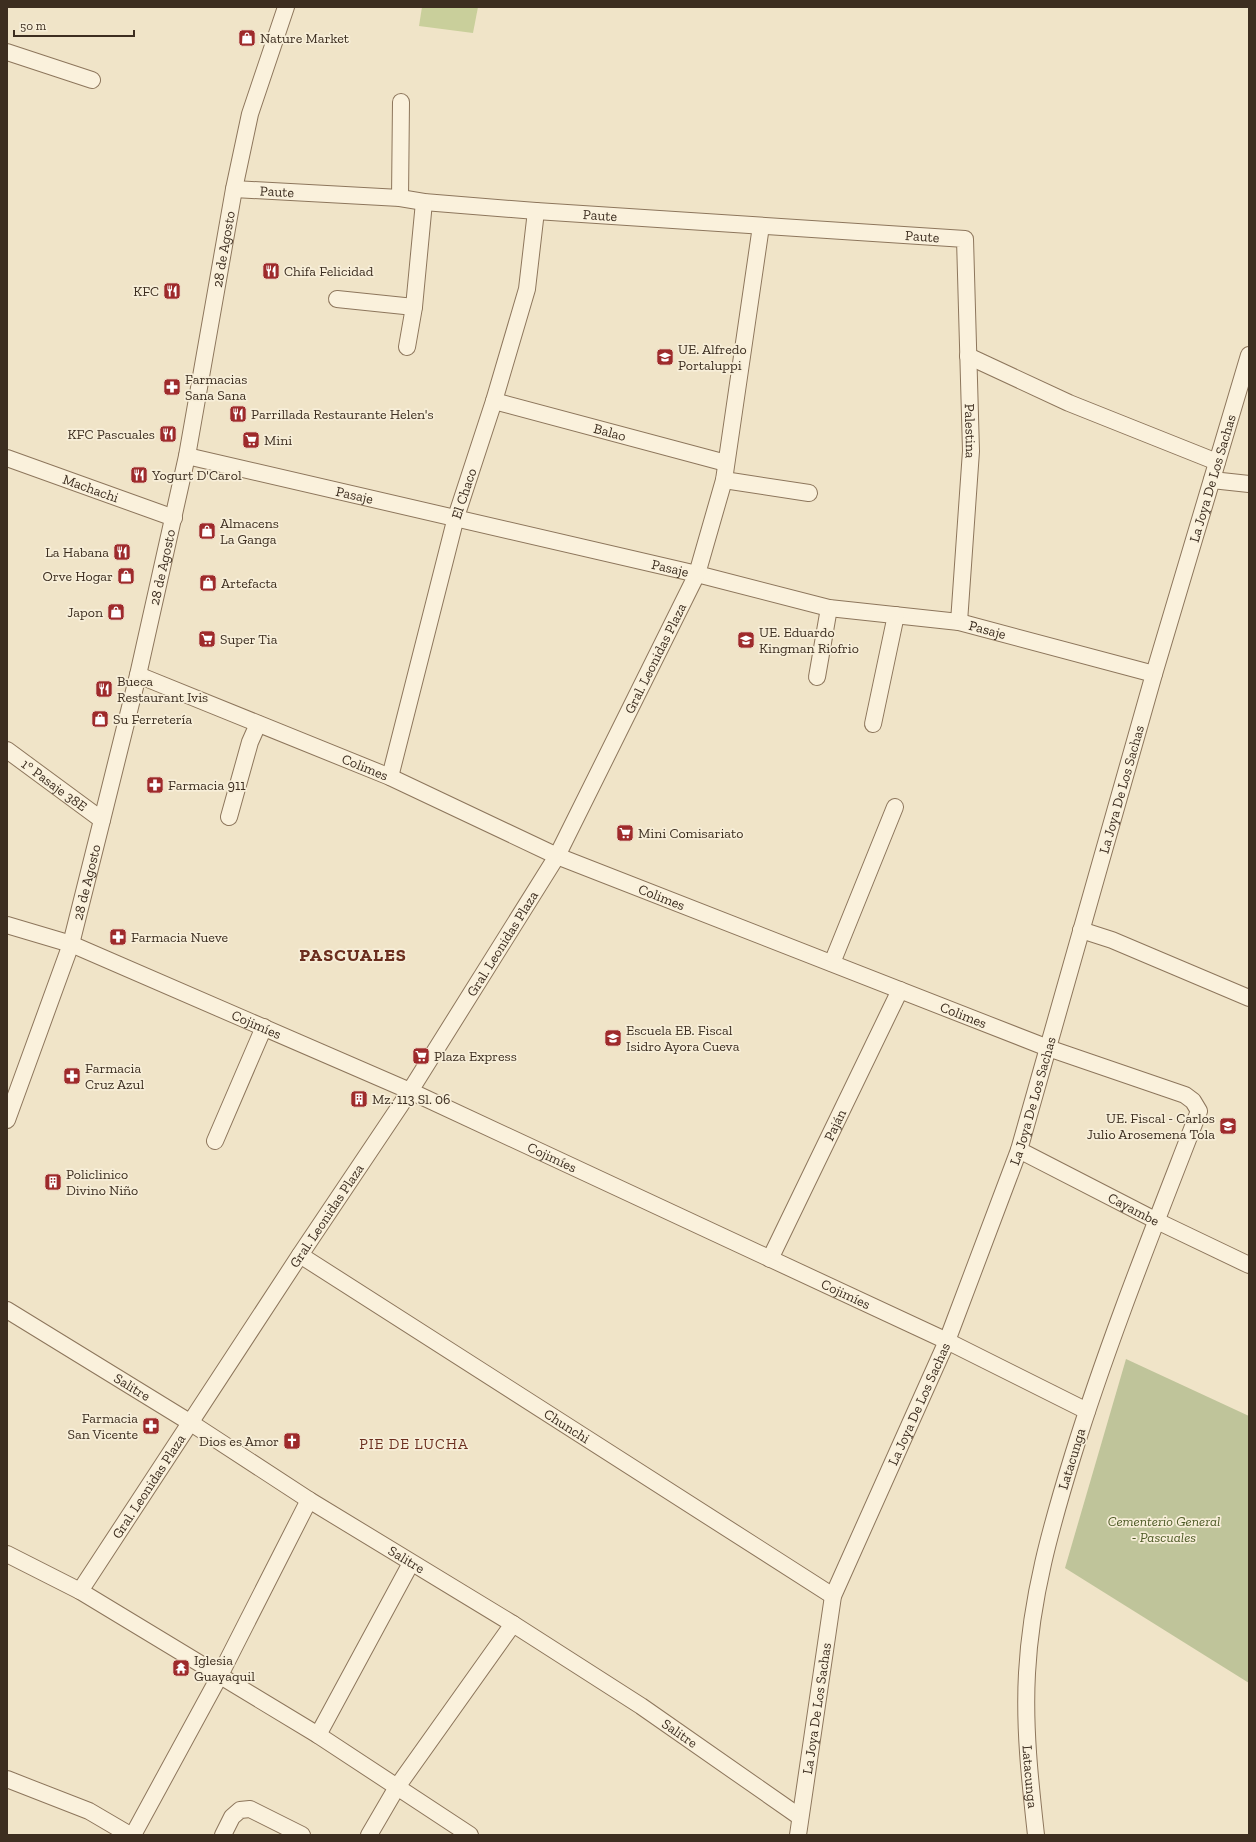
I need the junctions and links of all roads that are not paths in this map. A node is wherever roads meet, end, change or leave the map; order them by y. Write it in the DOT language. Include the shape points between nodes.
graph roads {
  1 [pos="286,7"];
  2 [pos="7,52"];
  3 [pos="92,80"];
  4 [pos="401,102"];
  5 [pos="234,189"];
  6 [pos="400,198"];
  7 [pos="424,202"];
  8 [pos="536,211"];
  9 [pos="761,226"];
  10 [pos="966,239"];
  11 [pos="337,299"];
  12 [pos="414,307"];
  13 [pos="407,347"];
  14 [pos="1249,355"];
  15 [pos="968,356"];
  16 [pos="494,401"];
  17 [pos="187,456"];
  18 [pos="7,458"];
  19 [pos="1217,462"];
  20 [pos="726,463"];
  21 [pos="724,480"];
  22 [pos="1212,480"];
  23 [pos="1249,484"];
  24 [pos="808,494"];
  25 [pos="456,517"];
  26 [pos="174,518"];
  27 [pos="697,574"];
  28 [pos="829,608"];
  29 [pos="896,615"];
  30 [pos="959,622"];
  31 [pos="1154,674"];
  32 [pos="138,675"];
  33 [pos="817,677"];
  34 [pos="258,724"];
  35 [pos="873,724"];
  36 [pos="7,750"];
  37 [pos="390,777"];
  38 [pos="895,807"];
  39 [pos="229,817"];
  40 [pos="102,820"];
  41 [pos="557,856"];
  42 [pos="7,925"];
  43 [pos="1081,930"];
  44 [pos="71,944"];
  45 [pos="832,963"];
  46 [pos="900,990"];
  47 [pos="1249,998"];
  48 [pos="264,1027"];
  49 [pos="1048,1048"];
  50 [pos="410,1091"];
  51 [pos="1193,1101"];
  52 [pos="7,1120"];
  53 [pos="215,1141"];
  54 [pos="1019,1150"];
  55 [pos="1157,1221"];
  56 [pos="300,1255"];
  57 [pos="770,1259"];
  58 [pos="1249,1265"];
  59 [pos="7,1310"];
  60 [pos="947,1341"];
  61 [pos="1087,1412"];
  62 [pos="191,1424"];
  63 [pos="310,1500"];
  64 [pos="7,1554"];
  65 [pos="411,1563"];
  66 [pos="80,1591"];
  67 [pos="833,1596"];
  68 [pos="513,1624"];
  69 [pos="219,1676"];
  70 [pos="318,1735"];
  71 [pos="7,1779"];
  72 [pos="397,1787"];
  73 [pos="800,1817"];
  74 [pos="131,1835"];
  75 [pos="223,1835"];
  76 [pos="302,1835"];
  77 [pos="369,1835"];
  78 [pos="470,1835"];
  79 [pos="798,1835"];
  80 [pos="1036,1835"];
  1 -- 5 [label="street, 28 de Agosto" via="250,114"];
  2 -- 3 [label="street"];
  4 -- 6 [label="street"];
  5 -- 6 [label="street, Paute"];
  5 -- 17 [label="street, 28 de Agosto"];
  6 -- 7 [label="street, Paute"];
  7 -- 8 [label="street, Paute"];
  7 -- 12 [label="street"];
  8 -- 9 [label="street, Paute"];
  8 -- 16 [label="street, El Chaco" via="527,289"];
  9 -- 10 [label="street, Paute"];
  9 -- 20 [label="street, Gral. Leonidas Plaza"];
  10 -- 15 [label="street, Palestina"];
  11 -- 12 [label="street"];
  12 -- 13 [label="street"];
  14 -- 19 [label="street, La Joya De Los Sachas"];
  15 -- 19 [label="street" via="1069,403"];
  15 -- 30 [label="street, Palestina" via="971,451"];
  16 -- 20 [label="street, Balao"];
  16 -- 25 [label="street, El Chaco"];
  17 -- 25 [label="street, Pasaje"];
  17 -- 26 [label="street, 28 de Agosto"];
  18 -- 26 [label="street, Machachi"];
  19 -- 22 [label="street, La Joya De Los Sachas"];
  20 -- 21 [label="street, Gral. Leonidas Plaza"];
  21 -- 24 [label="street"];
  21 -- 27 [label="street, Gral. Leonidas Plaza"];
  22 -- 23 [label="street"];
  22 -- 31 [label="street, La Joya De Los Sachas"];
  25 -- 27 [label="street, Pasaje"];
  25 -- 37 [label="street, El Chaco"];
  26 -- 32 [label="street, 28 de Agosto"];
  27 -- 28 [label="street, Pasaje"];
  27 -- 41 [label="street, Gral. Leonidas Plaza"];
  28 -- 29 [label="street, Pasaje"];
  28 -- 33 [label="street"];
  29 -- 30 [label="street, Pasaje"];
  29 -- 35 [label="street"];
  30 -- 31 [label="street, Pasaje"];
  31 -- 43 [label="street, La Joya De Los Sachas"];
  32 -- 34 [label="street, Colimes"];
  32 -- 40 [label="street, 28 de Agosto"];
  34 -- 37 [label="street, Colimes"];
  34 -- 39 [label="street" via="250,742"];
  36 -- 40 [label="street, 1° Pasaje 38E"];
  37 -- 41 [label="street, Colimes"];
  38 -- 45 [label="street"];
  40 -- 44 [label="street, 28 de Agosto"];
  41 -- 45 [label="street, Colimes"];
  41 -- 50 [label="street, Gral. Leonidas Plaza"];
  42 -- 44 [label="street, Cojimíes"];
  43 -- 47 [label="street" via="1112,940"];
  43 -- 49 [label="street, La Joya De Los Sachas"];
  44 -- 48 [label="street, Cojimíes"];
  44 -- 52 [label="street, 28 de Agosto"];
  45 -- 46 [label="street, Colimes"];
  46 -- 49 [label="street, Colimes"];
  46 -- 57 [label="street, Paján"];
  48 -- 50 [label="street, Cojimíes"];
  48 -- 53 [label="street"];
  49 -- 51 [label="street, Colimes" via="1185,1095"];
  49 -- 54 [label="street, La Joya De Los Sachas"];
  50 -- 56 [label="street, Gral. Leonidas Plaza"];
  50 -- 57 [label="street, Cojimíes"];
  51 -- 55 [label="street, Latacunga" via="1199,1111"];
  54 -- 55 [label="street, Cayambe"];
  54 -- 60 [label="street, La Joya De Los Sachas"];
  55 -- 58 [label="street, Cayambe"];
  55 -- 61 [label="street, Latacunga"];
  56 -- 62 [label="street, Gral. Leonidas Plaza"];
  56 -- 67 [label="street, Chunchi"];
  57 -- 60 [label="street, Cojimíes"];
  59 -- 62 [label="street, Salitre"];
  60 -- 61 [label="street, Cojimíes"];
  60 -- 67 [label="street, La Joya De Los Sachas"];
  61 -- 80 [label="street, Latacunga" via="1047,1543 1036,1590 1027,1673 1027,1755"];
  62 -- 63 [label="street, Salitre"];
  62 -- 66 [label="street, Gral. Leonidas Plaza"];
  63 -- 65 [label="street, Salitre"];
  63 -- 69 [label="street"];
  64 -- 66 [label="street"];
  65 -- 68 [label="street, Salitre"];
  65 -- 70 [label="street"];
  66 -- 69 [label="street"];
  67 -- 73 [label="street, La Joya De Los Sachas"];
  68 -- 72 [label="street"];
  68 -- 73 [label="street, Salitre" via="641,1706"];
  69 -- 70 [label="street"];
  69 -- 74 [label="street"];
  70 -- 72 [label="street"];
  71 -- 74 [label="street" via="89,1811"];
  72 -- 77 [label="street"];
  72 -- 78 [label="street"];
  73 -- 79 [label="street, La Joya De Los Sachas"];
  75 -- 76 [label="street" via="232,1817 240,1810 250,1809"];
}
